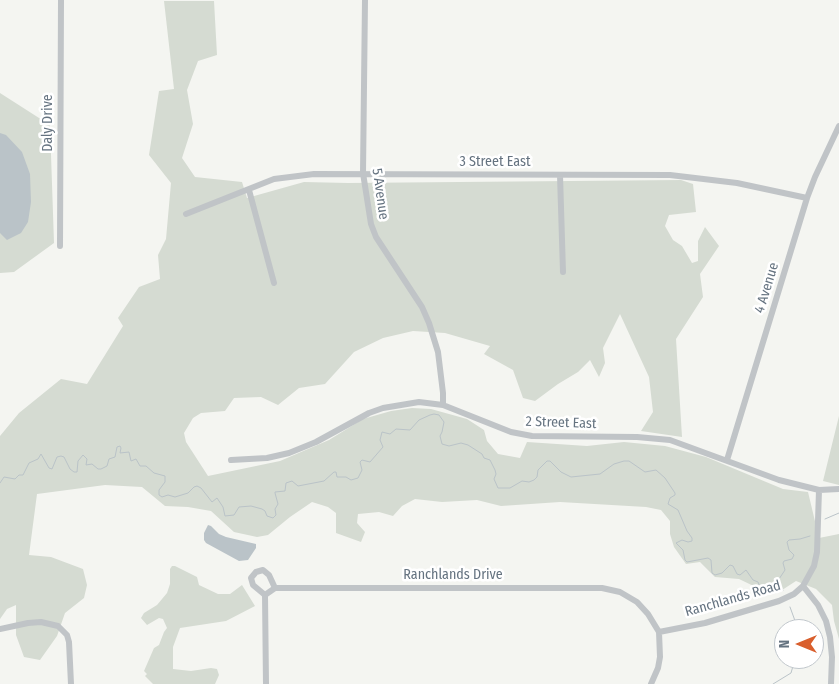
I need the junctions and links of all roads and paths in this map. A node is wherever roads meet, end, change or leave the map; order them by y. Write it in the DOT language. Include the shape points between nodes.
graph roads {
  1 [pos="61,0"];
  2 [pos="365,0"];
  3 [pos="839,126"];
  4 [pos="363,174"];
  5 [pos="560,175"];
  6 [pos="249,190"];
  7 [pos="808,198"];
  8 [pos="186,214"];
  9 [pos="60,246"];
  10 [pos="563,272"];
  11 [pos="274,283"];
  12 [pos="442,405"];
  13 [pos="231,460"];
  14 [pos="727,460"];
  15 [pos="839,489"];
  16 [pos="819,490"];
  17 [pos="803,586"];
  18 [pos="275,588"];
  19 [pos="265,594"];
  20 [pos="0,629"];
  21 [pos="660,632"];
  22 [pos="71,684"];
  23 [pos="266,684"];
  24 [pos="650,684"];
  25 [pos="831,684"];
  1 -- 9 [label="street, Daly Drive"];
  2 -- 4 [label="street, 5 Avenue"];
  3 -- 7 [label="street, 4 Avenue"];
  4 -- 5 [label="street, 3 Street East"];
  4 -- 6 [label="street, 3 Street East" via="282,177"];
  4 -- 12 [label="street, 5 Avenue" via="376,237 430,323 438,352"];
  5 -- 7 [label="street, 3 Street East" via="696,177"];
  5 -- 10 [label="street"];
  6 -- 8 [label="street, 3 Street East"];
  6 -- 11 [label="street"];
  7 -- 14 [label="street, 4 Avenue"];
  12 -- 13 [label="street, 2 Street East" via="419,402 383,408 289,453"];
  12 -- 14 [label="street, 2 Street East" via="511,432 532,436 656,438"];
  14 -- 16 [label="street, 2 Street East" via="778,480"];
  15 -- 16 [label="street, 2 Street East"];
  16 -- 17 [label="street, Ranchlands Road" via="818,552"];
  17 -- 21 [label="street, Ranchlands Road" via="779,601"];
  17 -- 25 [label="street" via="818,604 828,629"];
  18 -- 19 [label="street"];
  18 -- 19 [label="street" via="269,575 263,570 256,572 251,578 253,586"];
  18 -- 21 [label="street, Ranchlands Drive" via="602,588 620,592 637,602"];
  19 -- 23 [label="street"];
  20 -- 22 [label="street" via="41,622 58,626 69,642"];
  21 -- 24 [label="street" via="659,663"];
}
